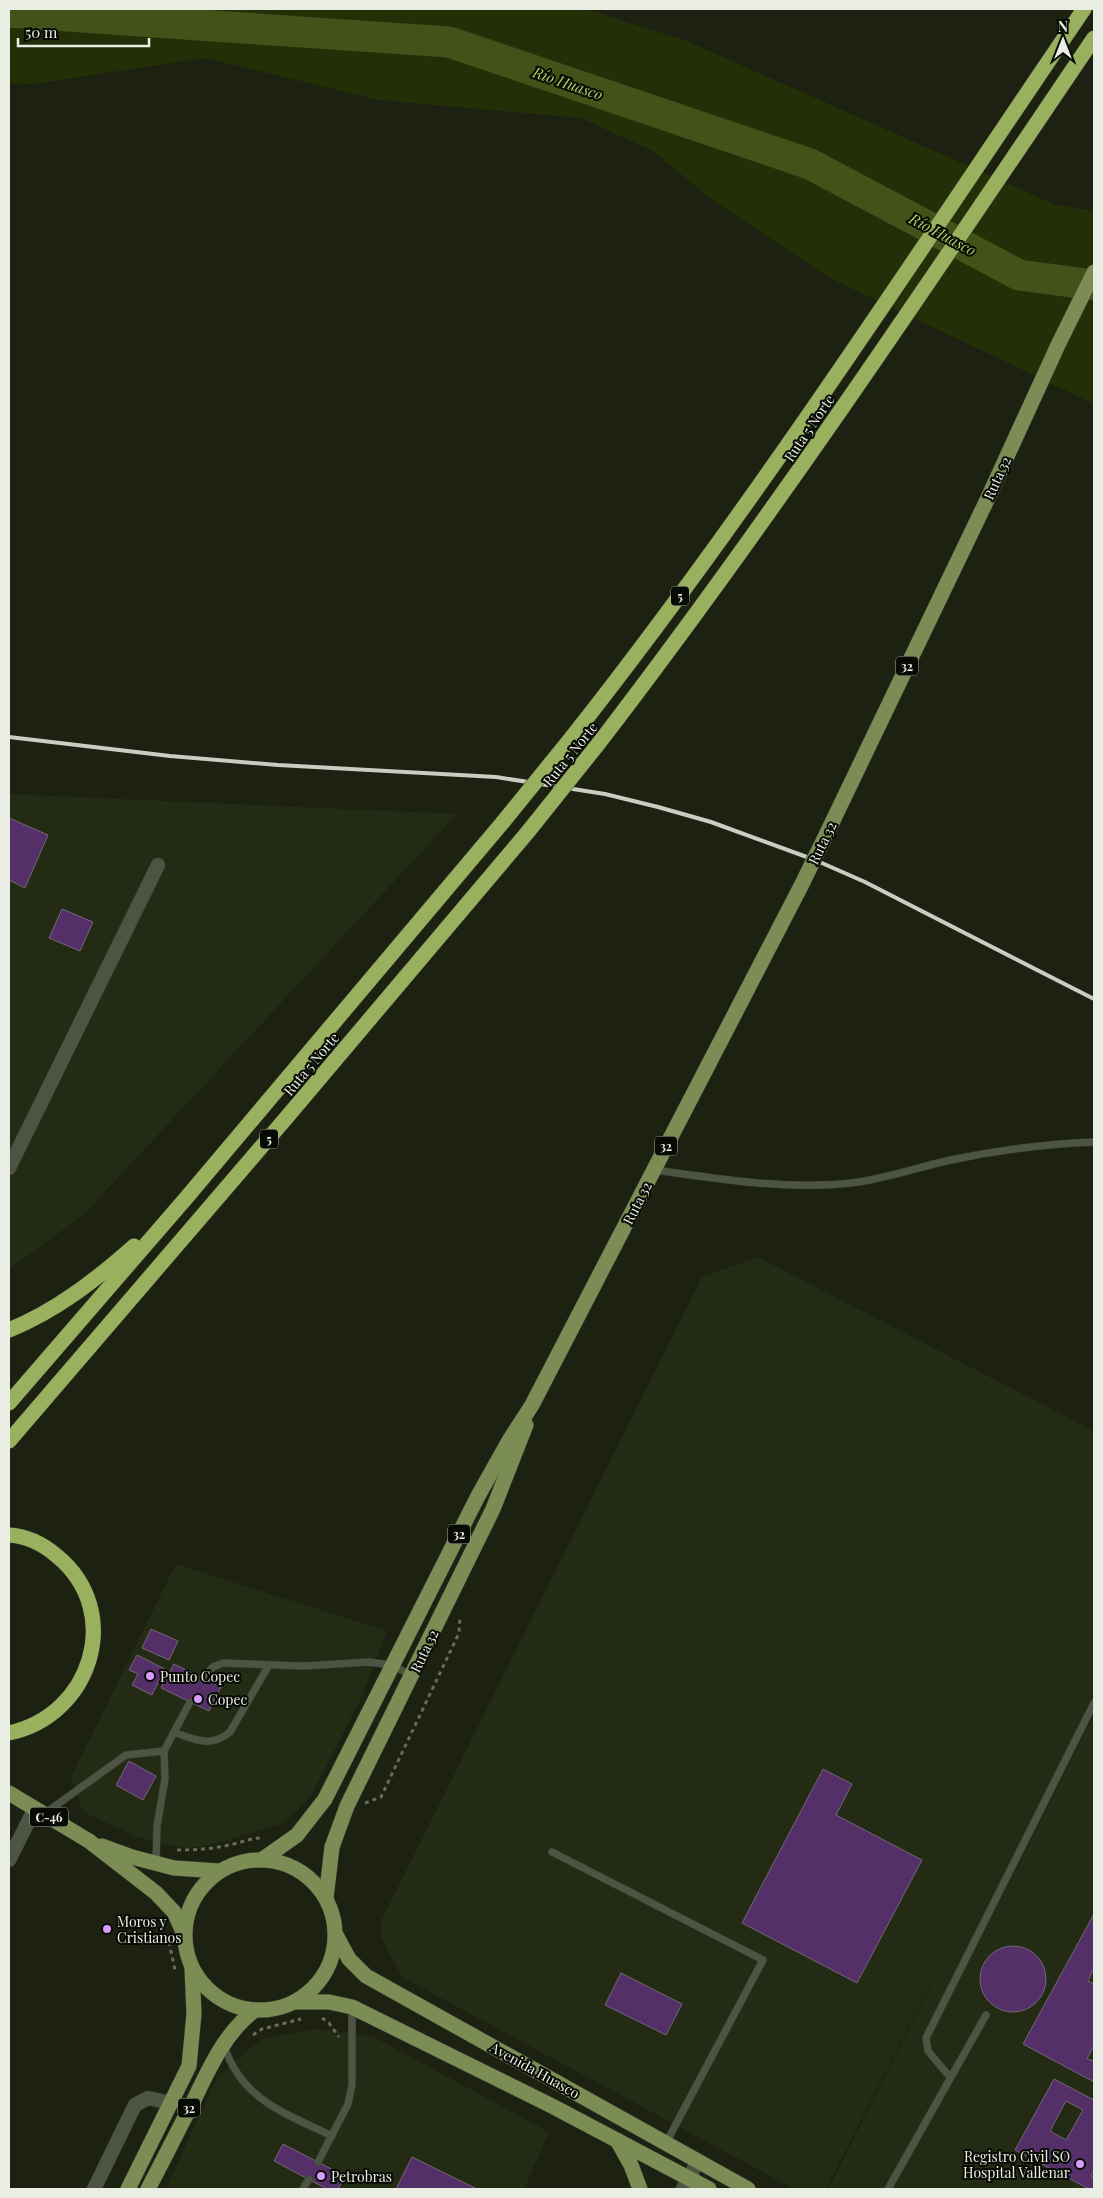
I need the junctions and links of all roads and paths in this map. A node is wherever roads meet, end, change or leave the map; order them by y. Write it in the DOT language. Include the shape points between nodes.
graph roads {
  1 [pos="1084,9"];
  2 [pos="1094,38"];
  3 [pos="1094,272"];
  4 [pos="158,865"];
  5 [pos="1094,1142"];
  6 [pos="9,1168"];
  7 [pos="654,1170"];
  8 [pos="186,1197"];
  9 [pos="9,1330"];
  10 [pos="9,1403"];
  11 [pos="532,1405"];
  12 [pos="9,1442"];
  13 [pos="9,1535"];
  14 [pos="460,1615"];
  15 [pos="269,1665"];
  16 [pos="392,1665"];
  17 [pos="412,1676"];
  18 [pos="202,1678"];
  19 [pos="190,1702"];
  20 [pos="1094,1703"];
  21 [pos="174,1732"];
  22 [pos="9,1733"];
  23 [pos="164,1751"];
  24 [pos="9,1793"];
  25 [pos="347,1806"];
  26 [pos="40,1811"];
  27 [pos="267,1838"];
  28 [pos="89,1842"];
  29 [pos="177,1850"];
  30 [pos="552,1852"];
  31 [pos="263,1859"];
  32 [pos="9,1860"];
  33 [pos="156,1864"];
  34 [pos="219,1871"];
  35 [pos="326,1898"];
  36 [pos="184,1934"];
  37 [pos="336,1935"];
  38 [pos="192,1969"];
  39 [pos="294,2002"];
  40 [pos="352,2007"];
  41 [pos="255,2010"];
  42 [pos="986,2015"];
  43 [pos="307,2018"];
  44 [pos="322,2018"];
  45 [pos="226,2051"];
  46 [pos="352,2055"];
  47 [pos="950,2077"];
  48 [pos="171,2103"];
  49 [pos="176,2136"];
  50 [pos="332,2136"];
  51 [pos="616,2139"];
  52 [pos="666,2143"];
  53 [pos="698,2161"];
  54 [pos="318,2162"];
  55 [pos="718,2173"];
  56 [pos="308,2180"];
  57 [pos="686,2184"];
  58 [pos="94,2189"];
  59 [pos="128,2189"];
  60 [pos="148,2189"];
  61 [pos="303,2189"];
  62 [pos="640,2189"];
  63 [pos="709,2189"];
  64 [pos="748,2189"];
  65 [pos="888,2189"];
  1 -- 8 [label="highway, Ruta 5 Norte / 5, bridge" via="783,452 674,605 503,822"];
  2 -- 12 [label="highway, Ruta 5 Norte / 5, bridge" via="806,462 707,601 599,743 281,1125"];
  3 -- 7 [label="main road, Ruta 32 / 32, bridge" via="828,831"];
  4 -- 6 [label="street"];
  5 -- 7 [label="lane" via="986,1153 882,1178 824,1185 749,1182"];
  7 -- 11 [label="main road, Ruta 32 / 32"];
  8 -- 9 [label="highway" via="87,1285 45,1313"];
  8 -- 10 [label="highway, Ruta 5 Norte / 5"];
  11 -- 16 [label="main road, Ruta 32 / 32" via="478,1496"];
  11 -- 17 [label="main road, Ruta 32 / 32" via="493,1509"];
  13 -- 22 [label="highway" via="28,1538 39,1544 71,1570 90,1608 94,1634 89,1663 67,1701 47,1719"];
  14 -- 25 [label="path" via="459,1633 381,1797"];
  15 -- 16 [label="lane" via="352,1662"];
  15 -- 18 [label="lane" via="223,1663 213,1667"];
  15 -- 21 [label="lane" via="225,1736 215,1741 198,1742"];
  16 -- 17 [label="lane"];
  16 -- 31 [label="main road, Ruta 32 / 32" via="325,1799 297,1835"];
  17 -- 25 [label="main road, Ruta 32 / 32"];
  19 -- 21 [label="lane"];
  20 -- 47 [label="lane" via="926,2038 928,2051"];
  21 -- 23 [label="lane"];
  23 -- 26 [label="lane" via="126,1755"];
  23 -- 33 [label="lane" via="165,1779 157,1826"];
  24 -- 26 [label="main road, C-46"];
  25 -- 35 [label="main road, Ruta 32 / 32" via="332,1847"];
  26 -- 28 [label="main road, C-46"];
  26 -- 32 [label="street"];
  27 -- 29 [label="path" via="204,1850"];
  28 -- 33 [label="main road, C-46"];
  28 -- 36 [label="main road, C-46" via="156,1893 174,1912"];
  30 -- 52 [label="lane" via="763,1960"];
  31 -- 34 [label="main road, 32" via="248,1860"];
  31 -- 35 [label="main road" via="306,1875"];
  33 -- 34 [label="main road, C-46"];
  34 -- 36 [label="main road, 32" via="208,1880 190,1905"];
  35 -- 37 [label="main road, 32"];
  36 -- 38 [label="main road, 32"];
  37 -- 39 [label="main road, 32" via="331,1962 325,1974"];
  37 -- 52 [label="main road, Avenida Huasco" via="349,1959 366,1976"];
  38 -- 41 [label="main road" via="218,1998"];
  38 -- 48 [label="main road, 32" via="194,2014 189,2066"];
  39 -- 40 [label="main road, Avenida Huasco" via="329,2002"];
  39 -- 41 [label="main road, 32"];
  40 -- 46 [label="lane"];
  40 -- 51 [label="main road, Avenida Huasco"];
  41 -- 45 [label="main road, 32" via="241,2020"];
  42 -- 47 [label="lane"];
  43 -- 45 [label="path" via="262,2030"];
  44 -- 46 [label="path" via="330,2022"];
  45 -- 49 [label="main road, 32"];
  45 -- 50 [label="lane" via="241,2080 263,2101"];
  46 -- 50 [label="lane" via="350,2098"];
  47 -- 65 [label="lane"];
  48 -- 49 [label="main road" via="178,2116"];
  48 -- 58 [label="street" via="148,2098 135,2105"];
  48 -- 59 [label="main road, 32"];
  49 -- 60 [label="main road, 32"];
  50 -- 54 [label="lane"];
  51 -- 57 [label="main road, Avenida Huasco"];
  51 -- 62 [label="main road" via="632,2165"];
  52 -- 53 [label="main road, Avenida Huasco"];
  53 -- 55 [label="main road, Avenida Huasco"];
  53 -- 57 [label="street"];
  55 -- 63 [label="street"];
  55 -- 64 [label="main road, Avenida Huasco"];
  56 -- 61 [label="lane"];
  57 -- 63 [label="main road, Avenida Huasco"];
}
